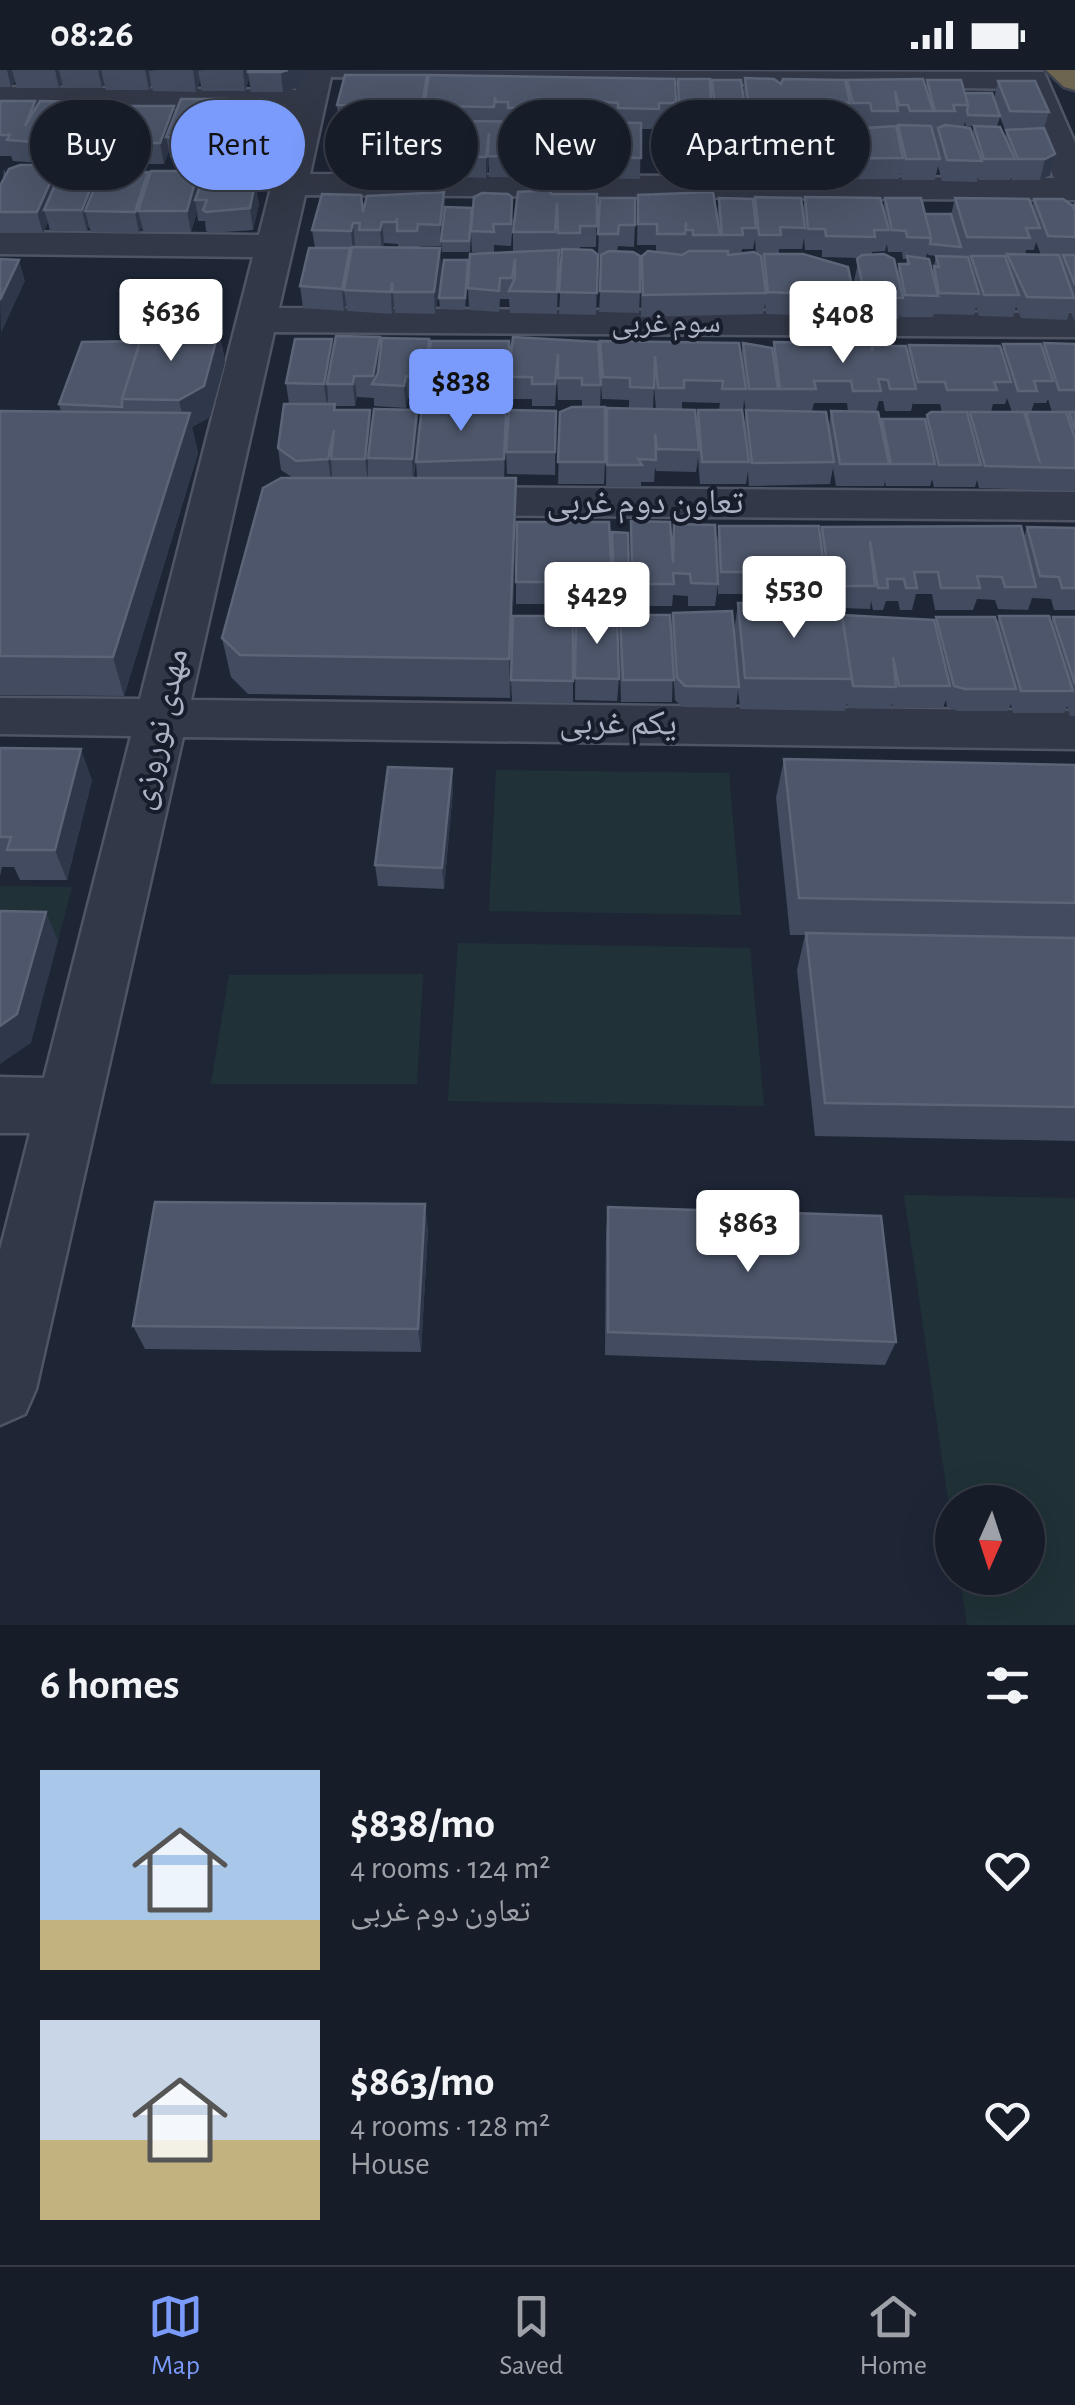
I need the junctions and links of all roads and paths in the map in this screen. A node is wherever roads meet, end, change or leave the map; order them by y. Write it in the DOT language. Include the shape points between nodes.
graph roads {
  1 [pos="925,74"];
  2 [pos="1048,75"];
  3 [pos="323,80"];
  4 [pos="1075,80"];
  5 [pos="0,97"];
  6 [pos="305,137"];
  7 [pos="305,184"];
  8 [pos="1075,188"];
  9 [pos="289,190"];
  10 [pos="0,243"];
  11 [pos="275,246"];
  12 [pos="258,320"];
  13 [pos="1075,325"];
  14 [pos="410,500"];
  15 [pos="1075,506"];
  16 [pos="0,716"];
  17 [pos="162,717"];
  18 [pos="1075,730"];
  19 [pos="0,1106"];
  20 [pos="68,1106"];
  21 [pos="0,1389"];
  1 -- 2 [label="street"];
  1 -- 3 [label="street"];
  2 -- 4 [label="highway"];
  2 -- 8 [label="street"];
  3 -- 5 [label="street"];
  3 -- 6 [label="street, مهدی نوروزی"];
  7 -- 8 [label="street"];
  9 -- 11 [label="street, مهدی نوروزی"];
  10 -- 11 [label="street"];
  11 -- 12 [label="street, مهدی نوروزی"];
  12 -- 13 [label="street, سوم غربی"];
  12 -- 17 [label="street, مهدی نوروزی" via="208,444 234,499"];
  14 -- 15 [label="street, تعاون دوم غربی"];
  16 -- 17 [label="street, یکم غربی"];
  17 -- 18 [label="street, یکم غربی"];
  17 -- 20 [label="street, مهدی نوروزی"];
  19 -- 20 [label="street"];
  20 -- 21 [label="street, مهدی نوروزی"];
}
